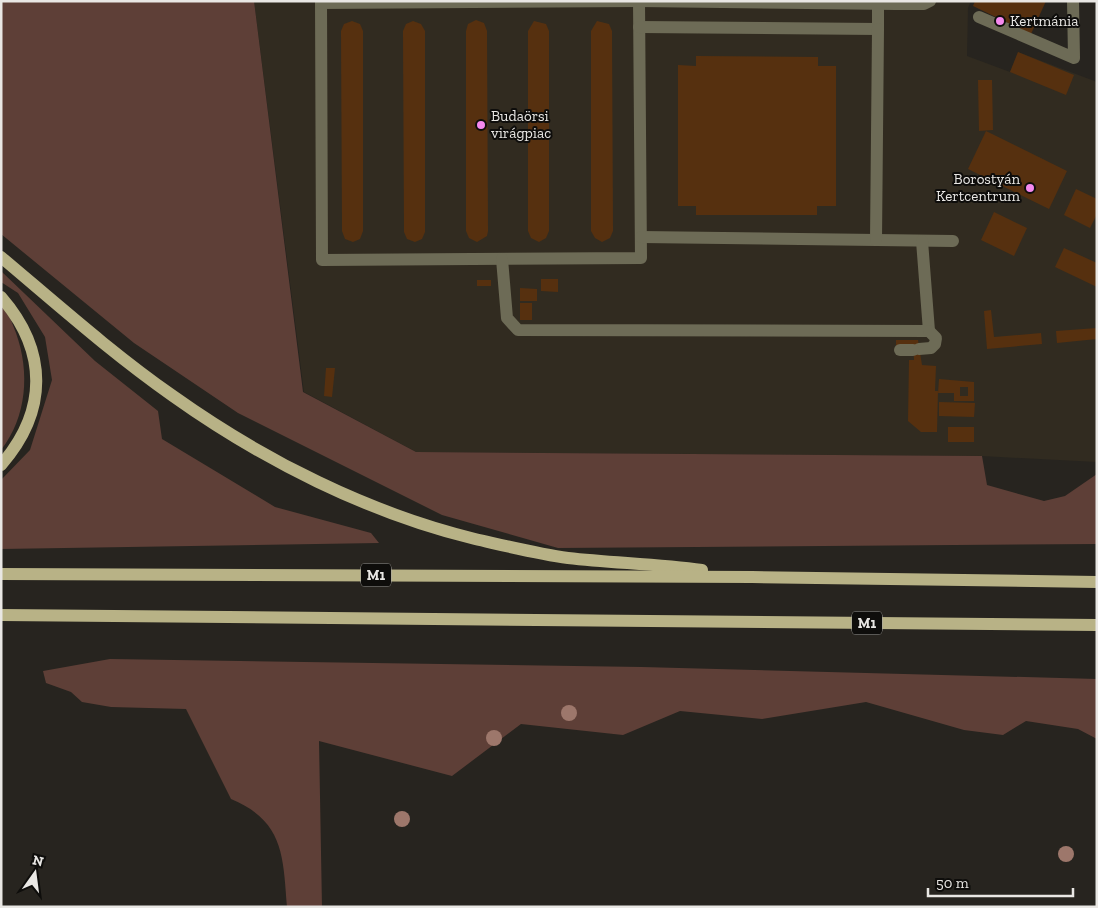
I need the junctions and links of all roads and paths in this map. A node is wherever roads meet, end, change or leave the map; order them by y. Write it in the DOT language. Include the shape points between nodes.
graph roads {
  1 [pos="639,1"];
  2 [pos="680,1"];
  3 [pos="930,1"];
  4 [pos="1073,1"];
  5 [pos="321,2"];
  6 [pos="896,3"];
  7 [pos="878,4"];
  8 [pos="979,16"];
  9 [pos="639,27"];
  10 [pos="878,28"];
  11 [pos="641,237"];
  12 [pos="876,240"];
  13 [pos="922,241"];
  14 [pos="953,241"];
  15 [pos="1,258"];
  16 [pos="502,259"];
  17 [pos="1,298"];
  18 [pos="929,331"];
  19 [pos="911,350"];
  20 [pos="1,465"];
  21 [pos="1,574"];
  22 [pos="752,576"];
  23 [pos="1097,582"];
  24 [pos="1,615"];
  25 [pos="1097,625"];
  1 -- 2 [label="lane"];
  1 -- 5 [label="lane"];
  1 -- 9 [label="lane"];
  2 -- 7 [label="lane"];
  3 -- 6 [label="lane" via="924,4"];
  4 -- 8 [label="lane" via="1074,58"];
  5 -- 16 [label="lane" via="322,260"];
  6 -- 7 [label="lane"];
  7 -- 10 [label="lane"];
  9 -- 10 [label="lane"];
  9 -- 11 [label="lane"];
  10 -- 12 [label="lane"];
  11 -- 12 [label="lane"];
  11 -- 16 [label="lane" via="641,258"];
  12 -- 13 [label="lane"];
  13 -- 14 [label="lane"];
  13 -- 18 [label="lane"];
  15 -- 22 [label="main road" via="100,341 174,397 251,446 324,484 393,513 474,539 567,557"];
  16 -- 18 [label="lane" via="507,318 518,330"];
  17 -- 20 [label="main road" via="18,317 32,348 37,382 32,415 18,446"];
  18 -- 19 [label="lane" via="936,338 935,344 931,348"];
  21 -- 22 [label="main road, M1"];
  22 -- 23 [label="main road, M1"];
  24 -- 25 [label="main road, M1"];
}
